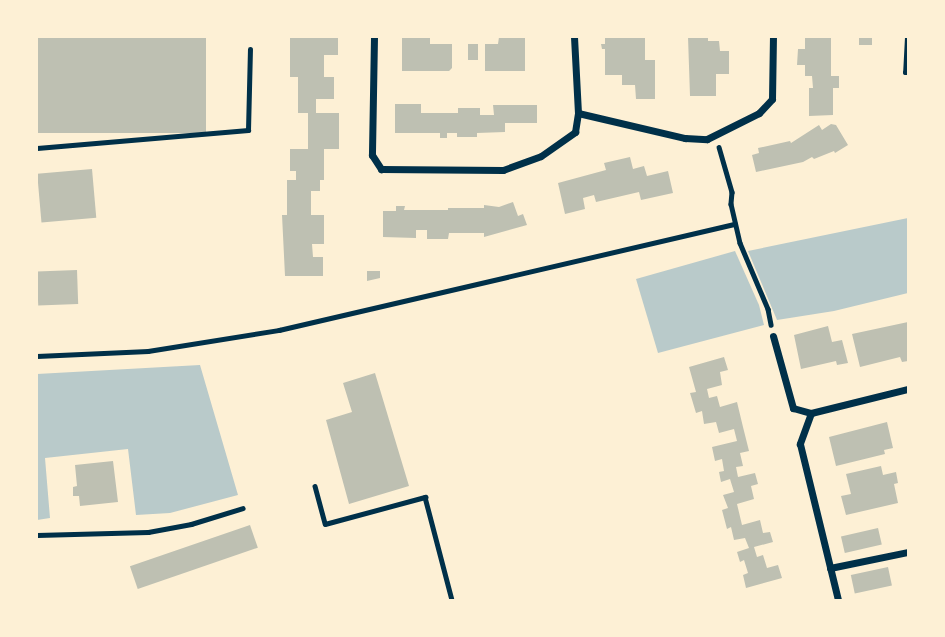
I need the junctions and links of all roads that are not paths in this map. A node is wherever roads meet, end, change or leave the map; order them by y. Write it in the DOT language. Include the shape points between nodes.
graph roads {
  1 [pos="374,37"];
  2 [pos="574,37"];
  3 [pos="773,37"];
  4 [pos="907,37"];
  5 [pos="250,49"];
  6 [pos="908,72"];
  7 [pos="578,113"];
  8 [pos="37,148"];
  9 [pos="772,336"];
  10 [pos="908,389"];
  11 [pos="811,413"];
  12 [pos="243,508"];
  13 [pos="37,535"];
  14 [pos="908,552"];
  15 [pos="830,568"];
  16 [pos="838,600"];
  1 -- 7 [label="street" via="372,155 382,169 503,170 541,156 575,132"];
  2 -- 7 [label="street"];
  3 -- 7 [label="street" via="772,99 759,113 707,139"];
  4 -- 6 [label="lane"];
  5 -- 8 [label="lane" via="248,130"];
  9 -- 11 [label="street" via="793,408"];
  10 -- 11 [label="street"];
  11 -- 15 [label="street" via="800,444"];
  12 -- 13 [label="lane" via="148,531"];
  14 -- 15 [label="street"];
  15 -- 16 [label="street"];
}
